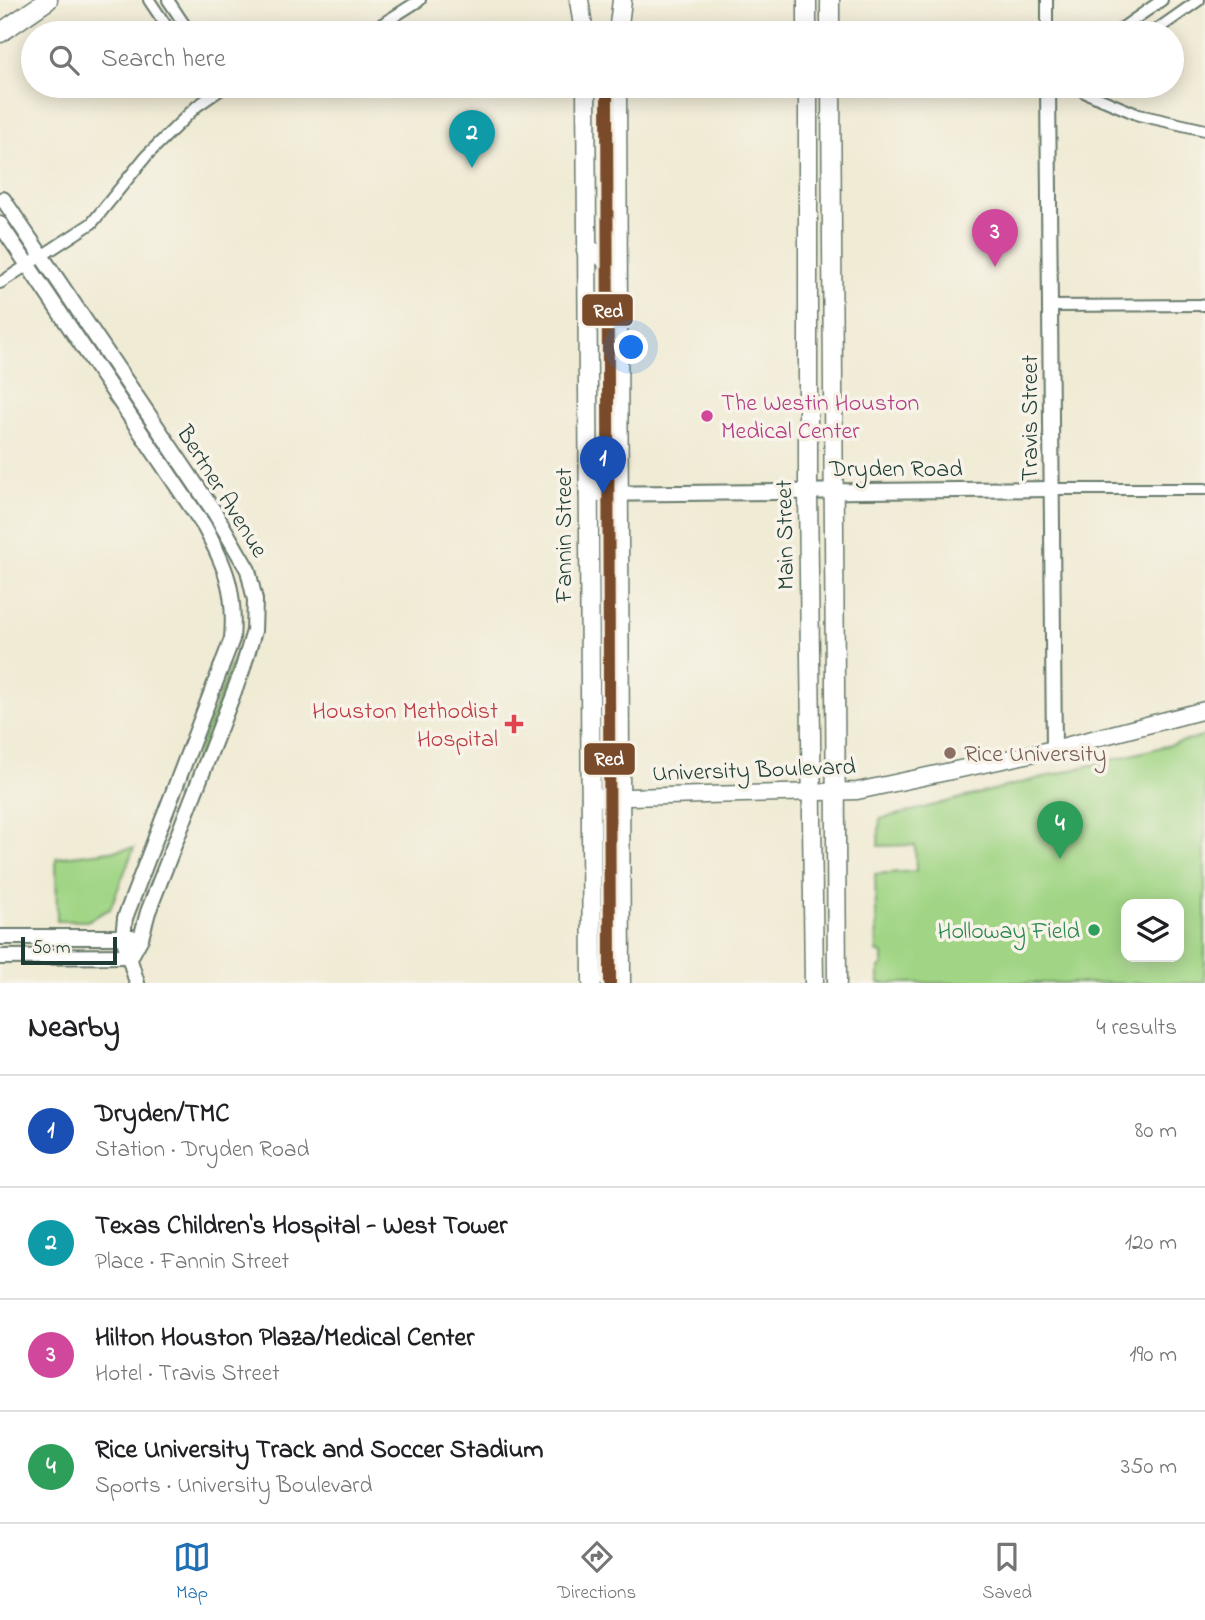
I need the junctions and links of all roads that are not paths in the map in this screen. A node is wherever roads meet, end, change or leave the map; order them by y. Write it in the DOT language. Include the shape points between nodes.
graph roads {
  1 [pos="48,0"];
  2 [pos="149,0"];
  3 [pos="168,0"];
  4 [pos="420,0"];
  5 [pos="579,0"];
  6 [pos="585,0"];
  7 [pos="617,0"];
  8 [pos="622,0"];
  9 [pos="807,0"];
  10 [pos="830,0"];
  11 [pos="1047,0"];
  12 [pos="1162,0"];
  13 [pos="1199,0"];
  14 [pos="163,21"];
  15 [pos="182,21"];
  16 [pos="387,21"];
  17 [pos="582,21"];
  18 [pos="584,21"];
  19 [pos="618,21"];
  20 [pos="619,21"];
  21 [pos="807,21"];
  22 [pos="830,21"];
  23 [pos="1048,21"];
  24 [pos="1132,21"];
  25 [pos="1169,21"];
  26 [pos="0,33"];
  27 [pos="202,98"];
  28 [pos="586,98"];
  29 [pos="617,98"];
  30 [pos="807,98"];
  31 [pos="831,98"];
  32 [pos="1048,98"];
  33 [pos="1098,98"];
  34 [pos="1205,131"];
  35 [pos="586,133"];
  36 [pos="3,200"];
  37 [pos="0,224"];
  38 [pos="618,234"];
  39 [pos="586,250"];
  40 [pos="41,256"];
  41 [pos="28,265"];
  42 [pos="0,283"];
  43 [pos="1205,305"];
  44 [pos="1051,306"];
  45 [pos="618,324"];
  46 [pos="586,376"];
  47 [pos="1053,489"];
  48 [pos="1205,489"];
  49 [pos="834,491"];
  50 [pos="808,492"];
  51 [pos="618,493"];
  52 [pos="587,494"];
  53 [pos="1205,710"];
  54 [pos="1054,749"];
  55 [pos="813,791"];
  56 [pos="836,792"];
  57 [pos="620,796"];
  58 [pos="590,798"];
  59 [pos="0,937"];
  60 [pos="123,937"];
  61 [pos="141,938"];
  62 [pos="131,956"];
  63 [pos="0,957"];
  64 [pos="137,983"];
  65 [pos="592,983"];
  66 [pos="621,983"];
  67 [pos="814,983"];
  68 [pos="838,983"];
  1 -- 26 [label="main road"];
  2 -- 14 [label="street"];
  3 -- 15 [label="street"];
  4 -- 16 [label="street"];
  5 -- 17 [label="main road"];
  6 -- 18 [label="main road"];
  7 -- 19 [label="main road"];
  8 -- 20 [label="main road"];
  9 -- 21 [label="main road"];
  10 -- 22 [label="main road"];
  11 -- 23 [label="street"];
  12 -- 24 [label="street"];
  13 -- 25 [label="street"];
  27 -- 40 [label="street" via="147,155 92,223"];
  28 -- 35 [label="main road, Fannin Street"];
  29 -- 38 [label="main road"];
  30 -- 50 [label="main road, Main Street"];
  31 -- 49 [label="main road, Main Street"];
  32 -- 44 [label="street, Travis Street"];
  33 -- 34 [label="street" via="1139,115"];
  35 -- 38 [label="main road" via="593,148 595,221 605,234"];
  35 -- 39 [label="main road, Fannin Street"];
  36 -- 40 [label="street, Bertner Avenue"];
  37 -- 41 [label="street, Bertner Avenue"];
  38 -- 45 [label="main road"];
  39 -- 45 [label="main road" via="599,252 606,259 611,313"];
  39 -- 46 [label="main road, Fannin Street"];
  40 -- 41 [label="street"];
  40 -- 61 [label="street, Bertner Avenue" via="215,513 248,570 255,600 254,631 242,671"];
  41 -- 42 [label="street"];
  41 -- 60 [label="street, Bertner Avenue" via="204,526 228,572 235,610 232,639 219,680 138,882"];
  43 -- 44 [label="street"];
  44 -- 47 [label="street, Travis Street"];
  45 -- 51 [label="main road"];
  46 -- 51 [label="main road" via="595,387 596,467 604,483"];
  46 -- 52 [label="main road, Fannin Street"];
  47 -- 48 [label="street, Dryden Road"];
  47 -- 49 [label="street, Dryden Road"];
  47 -- 54 [label="street, Travis Street"];
  49 -- 50 [label="street, Dryden Road"];
  49 -- 56 [label="main road, Main Street"];
  50 -- 51 [label="street, Dryden Road"];
  50 -- 55 [label="main road, Main Street"];
  51 -- 52 [label="street, Dryden Road"];
  51 -- 57 [label="main road"];
  52 -- 58 [label="main road, Fannin Street"];
  53 -- 54 [label="main road, University Boulevard"];
  54 -- 56 [label="main road, University Boulevard"];
  55 -- 56 [label="main road, University Boulevard"];
  55 -- 57 [label="main road, University Boulevard"];
  55 -- 67 [label="main road, Main Street"];
  56 -- 68 [label="main road, Main Street"];
  57 -- 58 [label="main road, University Boulevard"];
  57 -- 66 [label="main road"];
  58 -- 65 [label="main road, Fannin Street"];
  59 -- 60 [label="street"];
  60 -- 61 [label="street"];
  60 -- 62 [label="street"];
  61 -- 62 [label="street, Bertner Avenue"];
  62 -- 63 [label="street"];
  62 -- 64 [label="street"];
}
